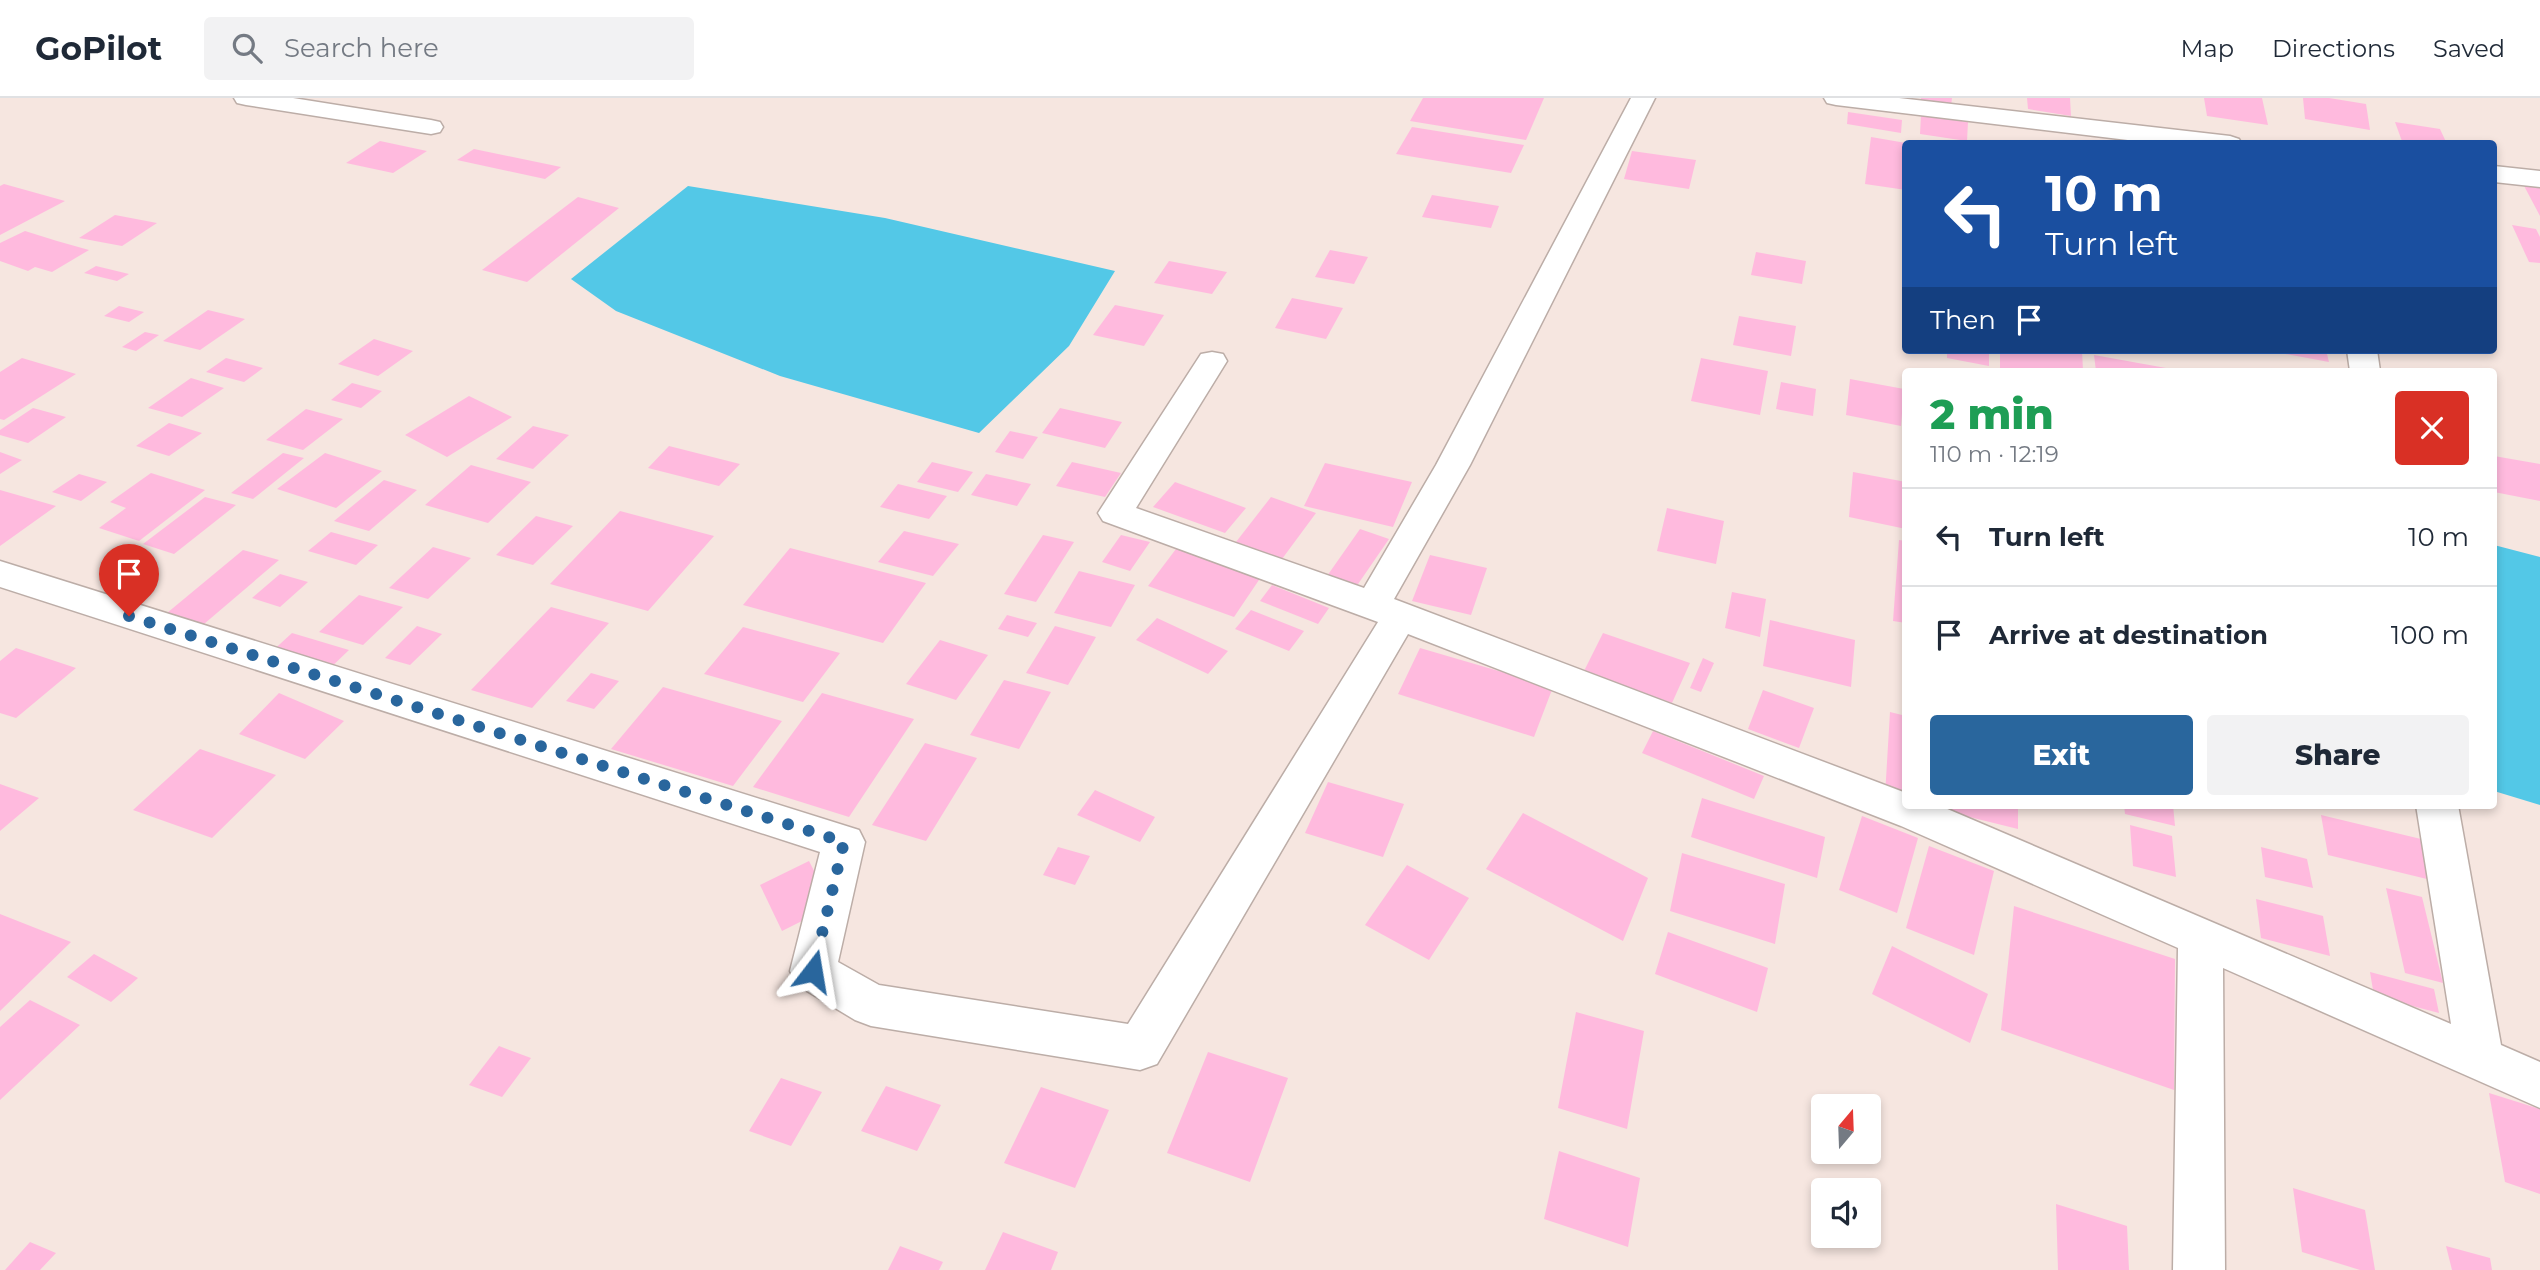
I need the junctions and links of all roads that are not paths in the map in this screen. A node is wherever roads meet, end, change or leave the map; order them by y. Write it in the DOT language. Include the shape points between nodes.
graph roads {
  1 [pos="246,98"];
  2 [pos="1643,98"];
  3 [pos="1836,98"];
  4 [pos="431,127"];
  5 [pos="2196,140"];
  6 [pos="2497,174"];
  7 [pos="2540,179"];
  8 [pos="1212,361"];
  9 [pos="0,574"];
  10 [pos="1386,611"];
  11 [pos="1902,809"];
  12 [pos="1903,809"];
  13 [pos="2438,809"];
  14 [pos="2200,939"];
  15 [pos="2480,1059"];
  16 [pos="2540,1085"];
  17 [pos="2199,1270"];
  1 -- 4 [label="street"];
  2 -- 10 [label="street" via="1453,465"];
  3 -- 5 [label="street"];
  6 -- 7 [label="street"];
  8 -- 10 [label="street" via="1115,513"];
  9 -- 10 [label="street" via="844,842 813,971 871,1005 1140,1048"];
  10 -- 11 [label="street"];
  12 -- 14 [label="street"];
  13 -- 15 [label="street"];
  14 -- 15 [label="street"];
  14 -- 17 [label="street"];
  15 -- 16 [label="street"];
}
